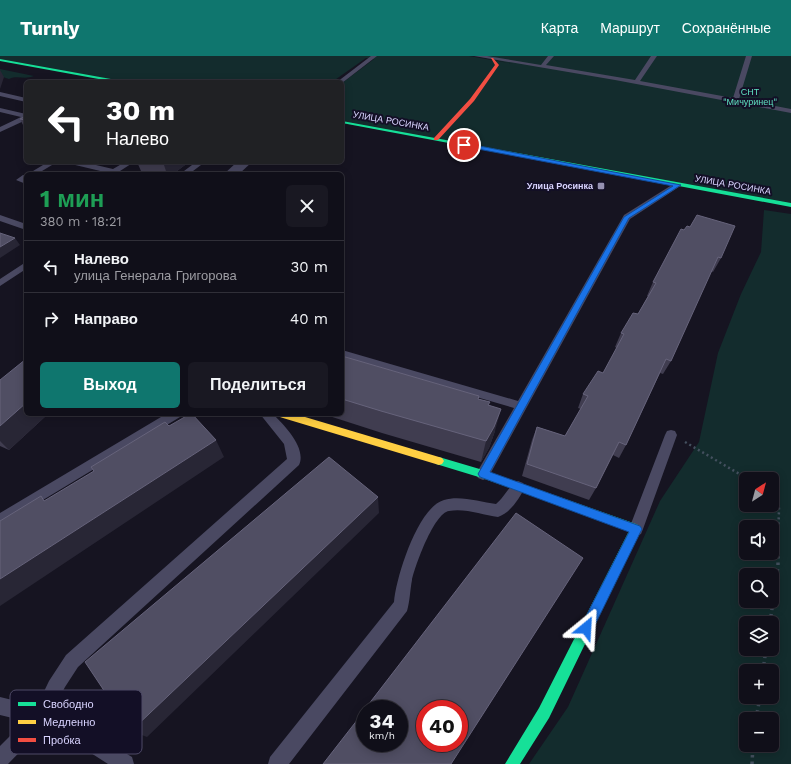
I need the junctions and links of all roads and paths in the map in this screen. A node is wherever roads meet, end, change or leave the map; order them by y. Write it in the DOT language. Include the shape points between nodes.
graph roads {
  1 [pos="374,56"];
  2 [pos="477,56"];
  3 [pos="551,56"];
  4 [pos="654,56"];
  5 [pos="749,56"];
  6 [pos="492,59"];
  7 [pos="0,60"];
  8 [pos="542,66"];
  9 [pos="98,80"];
  10 [pos="343,80"];
  11 [pos="636,83"];
  12 [pos="0,94"];
  13 [pos="24,100"];
  14 [pos="736,100"];
  15 [pos="0,110"];
  16 [pos="791,111"];
  17 [pos="24,116"];
  18 [pos="24,118"];
  19 [pos="344,122"];
  20 [pos="0,130"];
  21 [pos="436,139"];
  22 [pos="50,164"];
  23 [pos="82,164"];
  24 [pos="128,164"];
  25 [pos="198,164"];
  26 [pos="243,164"];
  27 [pos="36,172"];
  28 [pos="114,172"];
  29 [pos="119,172"];
  30 [pos="187,172"];
  31 [pos="234,172"];
  32 [pos="678,185"];
  33 [pos="791,205"];
  34 [pos="0,218"];
  35 [pos="24,226"];
  36 [pos="24,266"];
  37 [pos="0,283"];
  38 [pos="344,355"];
  39 [pos="521,406"];
  40 [pos="173,416"];
  41 [pos="268,416"];
  42 [pos="290,416"];
  43 [pos="671,435"];
  44 [pos="483,474"];
  45 [pos="739,474"];
  46 [pos="518,487"];
  47 [pos="779,512"];
  48 [pos="0,520"];
  49 [pos="636,529"];
  50 [pos="771,616"];
  51 [pos="52,690"];
  52 [pos="0,706"];
  53 [pos="10,708"];
  54 [pos="10,749"];
  55 [pos="753,752"];
  56 [pos="109,754"];
  57 [pos="0,759"];
  58 [pos="125,764"];
  59 [pos="277,764"];
  60 [pos="512,764"];
  61 [pos="752,764"];
  1 -- 10 [label="lane"];
  2 -- 6 [label="lane"];
  3 -- 8 [label="lane"];
  4 -- 11 [label="lane"];
  5 -- 14 [label="lane"];
  6 -- 8 [label="lane"];
  6 -- 21 [label="main road" via="498,65 472,100"];
  7 -- 9 [label="main road"];
  8 -- 11 [label="lane"];
  11 -- 14 [label="lane"];
  12 -- 13 [label="lane"];
  14 -- 16 [label="lane"];
  15 -- 17 [label="lane"];
  18 -- 20 [label="lane"];
  19 -- 21 [label="main road, УЛИЦА РОСИНКА"];
  21 -- 32 [label="main road, УЛИЦА РОСИНКА"];
  22 -- 27 [label="lane"];
  23 -- 28 [label="lane"];
  24 -- 29 [label="lane"];
  25 -- 30 [label="lane"];
  26 -- 31 [label="street"];
  32 -- 33 [label="main road, УЛИЦА РОСИНКА"];
  32 -- 39 [label="lane" via="627,217"];
  34 -- 35 [label="lane"];
  36 -- 37 [label="lane"];
  38 -- 39 [label="lane"];
  39 -- 44 [label="lane"];
  40 -- 48 [label="lane"];
  41 -- 51 [label="lane" via="291,443 294,461 72,661"];
  42 -- 44 [label="main road"];
  43 -- 45 [label="path"];
  43 -- 49 [label="lane"];
  44 -- 46 [label="main road"];
  46 -- 49 [label="main road"];
  46 -- 59 [label="lane" via="508,503 498,511 452,504 437,509 418,545 406,576 401,605"];
  47 -- 50 [label="path" via="778,566"];
  49 -- 60 [label="main road" via="544,714"];
  52 -- 53 [label="lane"];
  54 -- 57 [label="lane"];
  55 -- 61 [label="path"];
  56 -- 58 [label="lane"];
}
